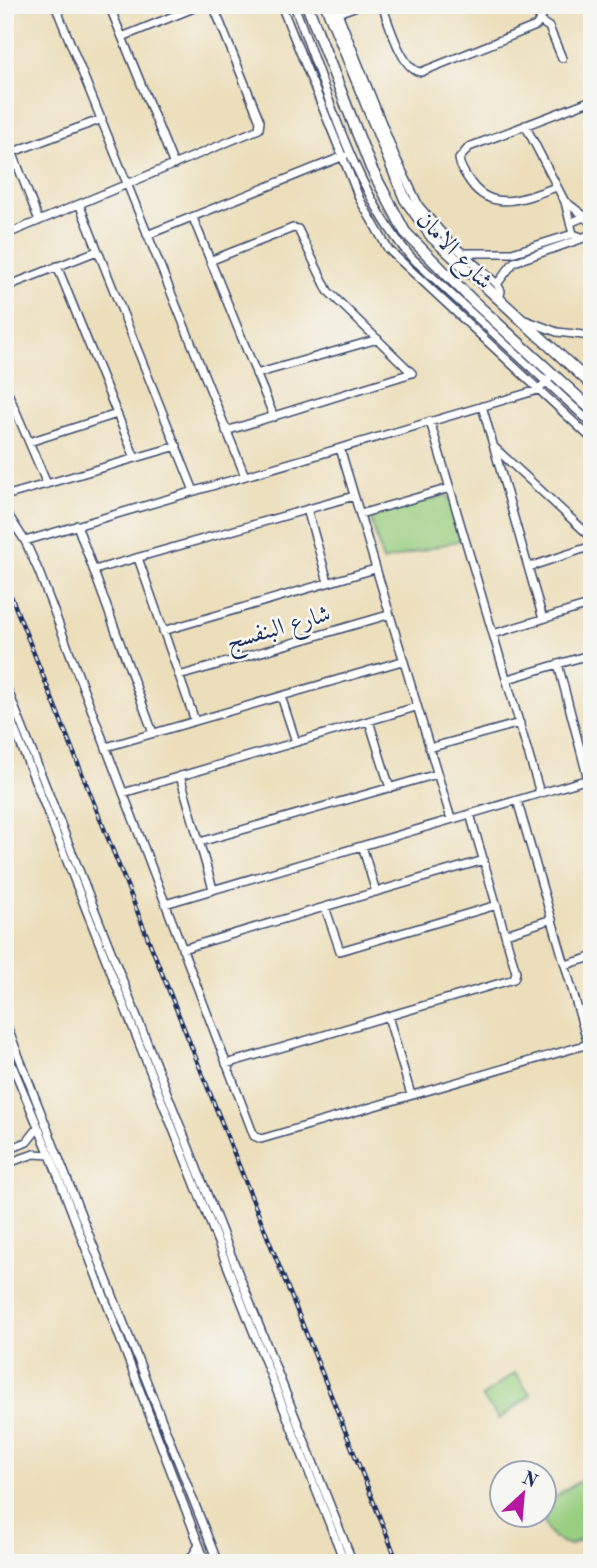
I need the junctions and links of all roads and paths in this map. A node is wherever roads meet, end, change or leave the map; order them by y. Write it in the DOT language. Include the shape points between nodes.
graph roads {
  1 [pos="67,5"];
  2 [pos="110,5"];
  3 [pos="201,5"];
  4 [pos="213,5"];
  5 [pos="281,5"];
  6 [pos="294,5"];
  7 [pos="307,5"];
  8 [pos="359,5"];
  9 [pos="382,5"];
  10 [pos="541,5"];
  11 [pos="56,7"];
  12 [pos="332,8"];
  13 [pos="541,22"];
  14 [pos="122,37"];
  15 [pos="562,58"];
  16 [pos="592,100"];
  17 [pos="371,118"];
  18 [pos="102,119"];
  19 [pos="354,124"];
  20 [pos="525,125"];
  21 [pos="5,133"];
  22 [pos="384,150"];
  23 [pos="13,152"];
  24 [pos="351,153"];
  25 [pos="341,157"];
  26 [pos="367,157"];
  27 [pos="174,165"];
  28 [pos="128,186"];
  29 [pos="556,187"];
  30 [pos="565,202"];
  31 [pos="80,206"];
  32 [pos="193,218"];
  33 [pos="39,221"];
  34 [pos="590,221"];
  35 [pos="572,222"];
  36 [pos="591,233"];
  37 [pos="573,234"];
  38 [pos="5,235"];
  39 [pos="147,235"];
  40 [pos="581,238"];
  41 [pos="449,246"];
  42 [pos="97,251"];
  43 [pos="463,253"];
  44 [pos="512,253"];
  45 [pos="212,260"];
  46 [pos="514,262"];
  47 [pos="57,266"];
  48 [pos="497,284"];
  49 [pos="5,287"];
  50 [pos="499,300"];
  51 [pos="468,304"];
  52 [pos="519,318"];
  53 [pos="592,336"];
  54 [pos="378,339"];
  55 [pos="256,374"];
  56 [pos="549,378"];
  57 [pos="592,385"];
  58 [pos="5,386"];
  59 [pos="538,390"];
  60 [pos="482,406"];
  61 [pos="592,410"];
  62 [pos="117,414"];
  63 [pos="274,417"];
  64 [pos="430,421"];
  65 [pos="592,424"];
  66 [pos="226,431"];
  67 [pos="592,439"];
  68 [pos="29,442"];
  69 [pos="177,446"];
  70 [pos="341,448"];
  71 [pos="494,448"];
  72 [pos="135,458"];
  73 [pos="245,476"];
  74 [pos="47,484"];
  75 [pos="450,488"];
  76 [pos="194,491"];
  77 [pos="5,496"];
  78 [pos="354,496"];
  79 [pos="307,509"];
  80 [pos="5,510"];
  81 [pos="360,514"];
  82 [pos="77,525"];
  83 [pos="592,538"];
  84 [pos="25,541"];
  85 [pos="592,546"];
  86 [pos="138,558"];
  87 [pos="529,567"];
  88 [pos="375,569"];
  89 [pos="94,570"];
  90 [pos="328,582"];
  91 [pos="592,604"];
  92 [pos="388,615"];
  93 [pos="543,619"];
  94 [pos="163,631"];
  95 [pos="493,634"];
  96 [pos="592,654"];
  97 [pos="402,661"];
  98 [pos="558,664"];
  99 [pos="179,676"];
  100 [pos="508,678"];
  101 [pos="5,683"];
  102 [pos="281,696"];
  103 [pos="5,705"];
  104 [pos="416,707"];
  105 [pos="369,720"];
  106 [pos="195,721"];
  107 [pos="520,723"];
  108 [pos="153,733"];
  109 [pos="296,742"];
  110 [pos="106,747"];
  111 [pos="429,748"];
  112 [pos="437,774"];
  113 [pos="180,776"];
  114 [pos="590,779"];
  115 [pos="390,788"];
  116 [pos="123,793"];
  117 [pos="540,793"];
  118 [pos="517,800"];
  119 [pos="470,814"];
  120 [pos="451,819"];
  121 [pos="200,842"];
  122 [pos="362,846"];
  123 [pos="484,860"];
  124 [pos="213,889"];
  125 [pos="376,892"];
  126 [pos="165,904"];
  127 [pos="497,905"];
  128 [pos="325,907"];
  129 [pos="552,919"];
  130 [pos="506,934"];
  131 [pos="182,949"];
  132 [pos="592,957"];
  133 [pos="565,965"];
  134 [pos="388,1016"];
  135 [pos="5,1021"];
  136 [pos="590,1043"];
  137 [pos="5,1048"];
  138 [pos="20,1057"];
  139 [pos="10,1060"];
  140 [pos="226,1064"];
  141 [pos="411,1095"];
  142 [pos="38,1128"];
  143 [pos="5,1151"];
  144 [pos="50,1155"];
  145 [pos="5,1164"];
  146 [pos="69,1180"];
  147 [pos="60,1184"];
  148 [pos="181,1472"];
  149 [pos="172,1475"];
  150 [pos="199,1545"];
  151 [pos="182,1563"];
  152 [pos="206,1563"];
  153 [pos="218,1563"];
  154 [pos="345,1563"];
  155 [pos="354,1563"];
  1 -- 11 [label="street"];
  2 -- 14 [label="street"];
  3 -- 14 [label="street"];
  4 -- 27 [label="street" via="260,125 254,132"];
  5 -- 25 [label="street"];
  6 -- 24 [label="street"];
  7 -- 19 [label="street, شارع الامان"];
  8 -- 12 [label="street"];
  9 -- 13 [label="street" via="409,69 421,72"];
  10 -- 13 [label="street"];
  11 -- 18 [label="street"];
  12 -- 17 [label="street, شارع الامان"];
  12 -- 41 [label="street" via="412,194"];
  13 -- 15 [label="street" via="549,27"];
  14 -- 27 [label="street"];
  16 -- 20 [label="street"];
  17 -- 19 [label="street" via="364,125"];
  17 -- 22 [label="street, شارع الامان"];
  18 -- 23 [label="street"];
  18 -- 28 [label="street"];
  19 -- 26 [label="street, شارع الامان"];
  20 -- 29 [label="street"];
  20 -- 29 [label="street" via="469,148 460,165 475,189 492,199 517,201"];
  21 -- 23 [label="street"];
  22 -- 26 [label="street" via="374,148"];
  22 -- 41 [label="street, شارع الامان" via="410,207"];
  23 -- 33 [label="street"];
  24 -- 25 [label="street"];
  24 -- 51 [label="street" via="393,237"];
  25 -- 32 [label="street"];
  25 -- 59 [label="street" via="388,249"];
  26 -- 51 [label="street, شارع الامان" via="405,232"];
  27 -- 28 [label="street"];
  28 -- 31 [label="street"];
  28 -- 39 [label="street"];
  29 -- 30 [label="street"];
  30 -- 34 [label="street"];
  30 -- 35 [label="street"];
  31 -- 33 [label="street"];
  31 -- 42 [label="street"];
  32 -- 39 [label="street"];
  32 -- 45 [label="street"];
  33 -- 38 [label="street"];
  34 -- 35 [label="street" via="577,218"];
  35 -- 37 [label="street"];
  36 -- 40 [label="street"];
  37 -- 40 [label="street"];
  37 -- 44 [label="street"];
  39 -- 66 [label="street"];
  40 -- 46 [label="street"];
  41 -- 43 [label="street"];
  41 -- 50 [label="street, شارع الامان"];
  42 -- 47 [label="street"];
  42 -- 69 [label="street"];
  43 -- 44 [label="street"];
  43 -- 48 [label="street"];
  44 -- 46 [label="street"];
  45 -- 54 [label="street" via="298,229 322,283"];
  45 -- 55 [label="street"];
  46 -- 48 [label="street"];
  47 -- 49 [label="street"];
  47 -- 62 [label="street"];
  48 -- 50 [label="street"];
  50 -- 52 [label="street, شارع الامان"];
  51 -- 56 [label="street, شارع الامان"];
  52 -- 53 [label="street" via="557,332"];
  52 -- 57 [label="street, شارع الامان"];
  54 -- 55 [label="street"];
  54 -- 63 [label="street" via="411,369 410,376"];
  55 -- 63 [label="street"];
  56 -- 59 [label="street"];
  56 -- 61 [label="street, شارع الامان"];
  56 -- 65 [label="street"];
  58 -- 68 [label="street"];
  59 -- 60 [label="street"];
  59 -- 67 [label="street"];
  60 -- 64 [label="street"];
  60 -- 71 [label="street"];
  62 -- 68 [label="street"];
  62 -- 72 [label="street"];
  63 -- 66 [label="street"];
  64 -- 70 [label="street"];
  64 -- 75 [label="street"];
  66 -- 73 [label="street"];
  68 -- 74 [label="street"];
  69 -- 72 [label="street"];
  69 -- 76 [label="street"];
  70 -- 73 [label="street"];
  70 -- 78 [label="street"];
  71 -- 83 [label="street"];
  71 -- 87 [label="street"];
  72 -- 74 [label="street"];
  73 -- 76 [label="street"];
  74 -- 77 [label="street"];
  75 -- 81 [label="street"];
  75 -- 95 [label="street"];
  76 -- 82 [label="street"];
  78 -- 79 [label="street"];
  78 -- 81 [label="street"];
  79 -- 86 [label="street"];
  79 -- 90 [label="street"];
  80 -- 84 [label="street"];
  81 -- 88 [label="street"];
  82 -- 84 [label="street"];
  82 -- 89 [label="street"];
  84 -- 110 [label="street"];
  85 -- 87 [label="street"];
  86 -- 89 [label="street"];
  86 -- 94 [label="street"];
  87 -- 93 [label="street"];
  88 -- 90 [label="street"];
  88 -- 92 [label="street"];
  89 -- 108 [label="street"];
  90 -- 94 [label="street"];
  91 -- 93 [label="street"];
  92 -- 97 [label="street"];
  92 -- 99 [label="street, شارع البنفسج"];
  93 -- 95 [label="street"];
  94 -- 99 [label="street"];
  95 -- 100 [label="street"];
  96 -- 98 [label="street"];
  97 -- 102 [label="street"];
  97 -- 104 [label="street"];
  98 -- 100 [label="street"];
  98 -- 114 [label="street"];
  99 -- 106 [label="street"];
  100 -- 107 [label="street"];
  101 -- 155 [label="street"];
  102 -- 106 [label="street"];
  102 -- 109 [label="street"];
  103 -- 154 [label="street"];
  104 -- 105 [label="street"];
  104 -- 111 [label="street"];
  105 -- 109 [label="street"];
  105 -- 115 [label="street"];
  106 -- 108 [label="street"];
  107 -- 111 [label="street"];
  107 -- 117 [label="street"];
  108 -- 110 [label="street"];
  109 -- 113 [label="street"];
  110 -- 116 [label="street"];
  111 -- 112 [label="street"];
  112 -- 115 [label="street"];
  112 -- 120 [label="street"];
  113 -- 116 [label="street"];
  113 -- 121 [label="street"];
  114 -- 117 [label="street"];
  115 -- 121 [label="street"];
  116 -- 126 [label="street"];
  117 -- 118 [label="street"];
  118 -- 119 [label="street"];
  118 -- 129 [label="street"];
  119 -- 120 [label="street"];
  119 -- 123 [label="street"];
  120 -- 122 [label="street"];
  121 -- 124 [label="street"];
  122 -- 124 [label="street"];
  122 -- 125 [label="street"];
  123 -- 125 [label="street"];
  123 -- 127 [label="street"];
  124 -- 126 [label="street"];
  125 -- 128 [label="street"];
  126 -- 131 [label="street"];
  127 -- 128 [label="street" via="340,951"];
  127 -- 130 [label="street"];
  128 -- 131 [label="street"];
  129 -- 130 [label="street"];
  129 -- 133 [label="street"];
  130 -- 134 [label="street" via="514,979"];
  131 -- 140 [label="street"];
  132 -- 133 [label="street"];
  133 -- 136 [label="street"];
  134 -- 140 [label="street"];
  134 -- 141 [label="street"];
  135 -- 138 [label="street"];
  136 -- 141 [label="street"];
  137 -- 139 [label="street"];
  138 -- 139 [label="street"];
  138 -- 146 [label="street"];
  139 -- 142 [label="street"];
  140 -- 141 [label="street" via="252,1134 258,1139"];
  142 -- 143 [label="street" via="27,1142"];
  142 -- 144 [label="street"];
  144 -- 145 [label="street" via="34,1154"];
  144 -- 147 [label="street"];
  146 -- 147 [label="street"];
  146 -- 148 [label="street"];
  147 -- 149 [label="street"];
  148 -- 149 [label="street"];
  148 -- 153 [label="street"];
  149 -- 150 [label="street"];
  150 -- 151 [label="street"];
  150 -- 152 [label="street"];
}
